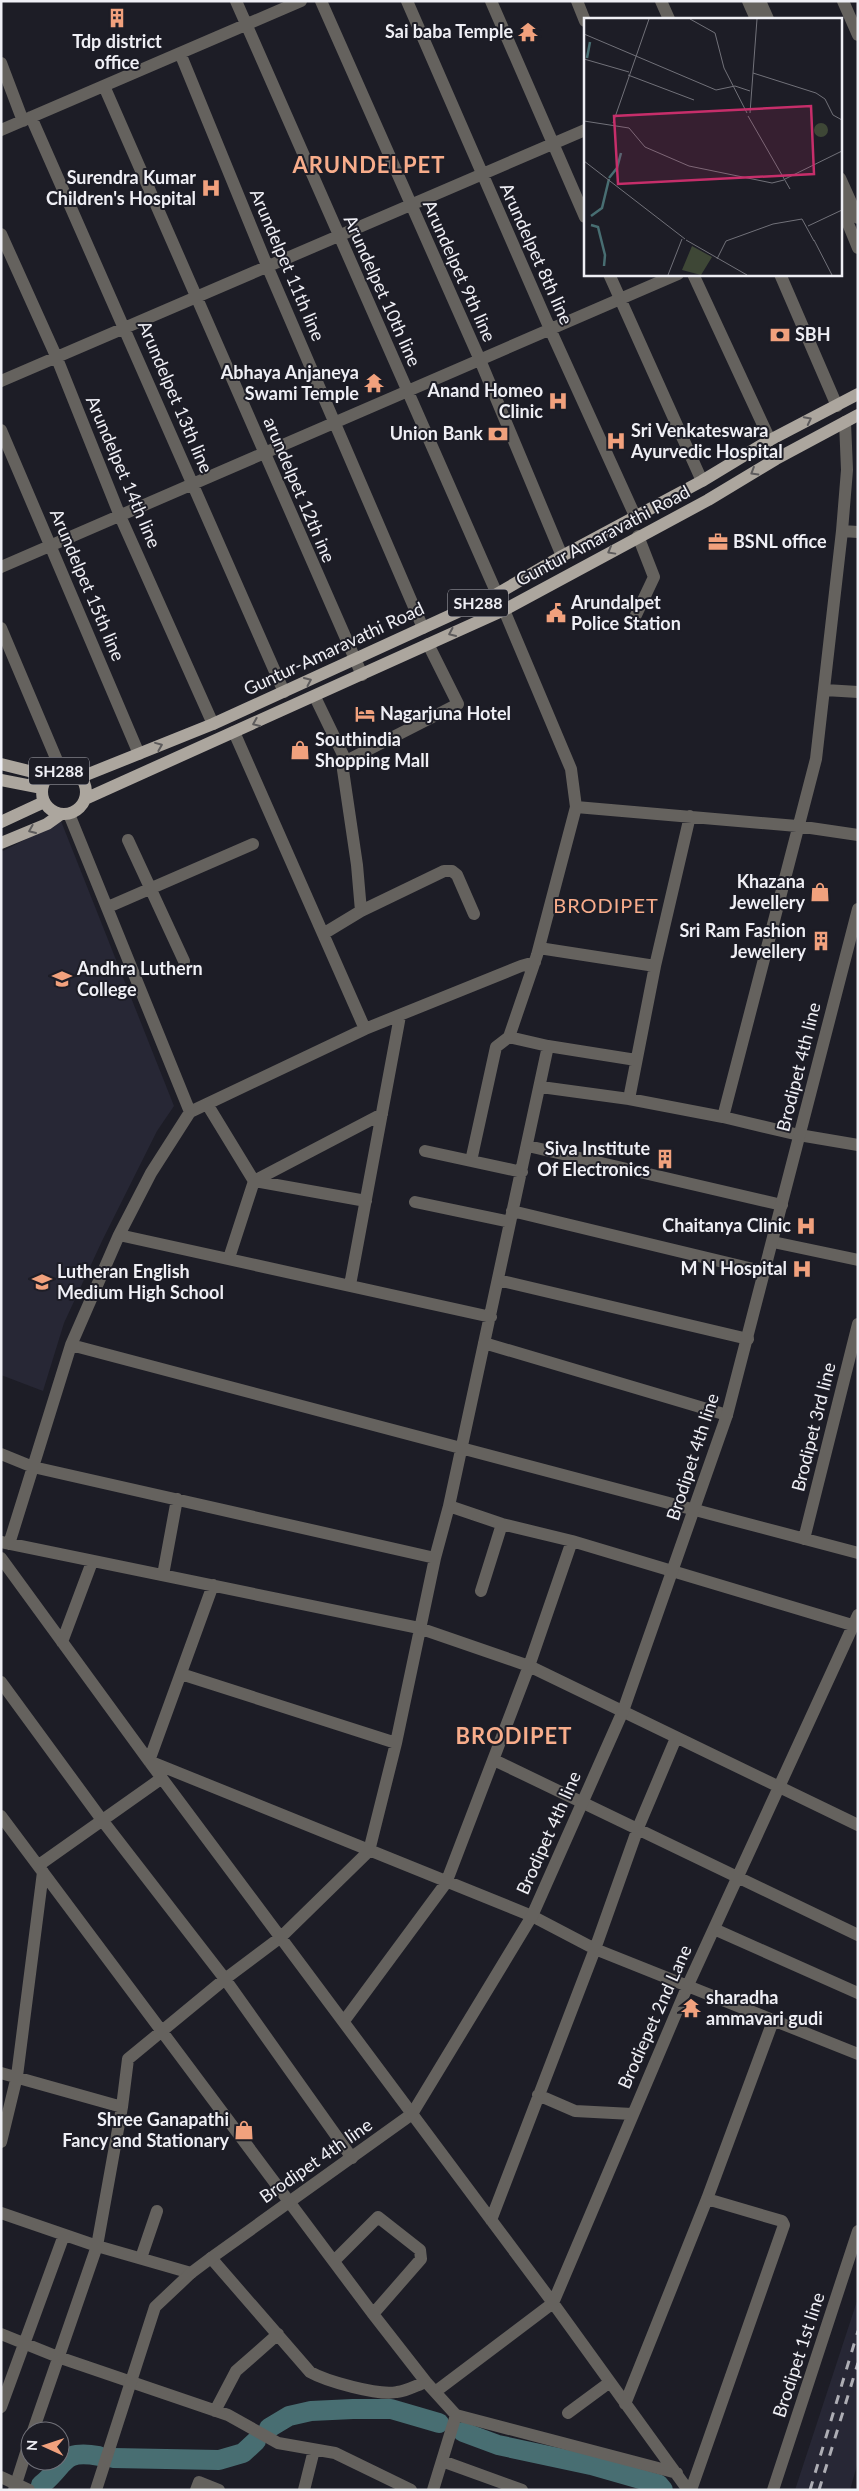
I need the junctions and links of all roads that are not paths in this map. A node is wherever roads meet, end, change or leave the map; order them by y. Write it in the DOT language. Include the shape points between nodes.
graph roads {
  1 [pos="236,1"];
  2 [pos="301,1"];
  3 [pos="321,1"];
  4 [pos="407,1"];
  5 [pos="492,1"];
  6 [pos="577,1"];
  7 [pos="661,1"];
  8 [pos="748,1"];
  9 [pos="760,1"];
  10 [pos="843,1"];
  11 [pos="849,15"];
  12 [pos="584,18"];
  13 [pos="668,18"];
  14 [pos="756,18"];
  15 [pos="768,18"];
  16 [pos="245,25"];
  17 [pos="858,35"];
  18 [pos="180,53"];
  19 [pos="1,63"];
  20 [pos="104,86"];
  21 [pos="27,119"];
  22 [pos="1,130"];
  23 [pos="584,130"];
  24 [pos="554,144"];
  25 [pos="481,174"];
  26 [pos="842,184"];
  27 [pos="847,199"];
  28 [pos="410,205"];
  29 [pos="584,215"];
  30 [pos="858,218"];
  31 [pos="1,234"];
  32 [pos="339,237"];
  33 [pos="858,248"];
  34 [pos="268,268"];
  35 [pos="610,275"];
  36 [pos="676,275"];
  37 [pos="693,275"];
  38 [pos="780,275"];
  39 [pos="195,297"];
  40 [pos="621,300"];
  41 [pos="126,327"];
  42 [pos="550,329"];
  43 [pos="56,356"];
  44 [pos="480,360"];
  45 [pos="1,381"];
  46 [pos="407,392"];
  47 [pos="858,394"];
  48 [pos="837,406"];
  49 [pos="858,415"];
  50 [pos="336,422"];
  51 [pos="845,422"];
  52 [pos="1,430"];
  53 [pos="770,440"];
  54 [pos="264,453"];
  55 [pos="702,482"];
  56 [pos="193,483"];
  57 [pos="120,516"];
  58 [pos="636,518"];
  59 [pos="842,531"];
  60 [pos="858,532"];
  61 [pos="638,536"];
  62 [pos="52,546"];
  63 [pos="562,556"];
  64 [pos="1,566"];
  65 [pos="497,594"];
  66 [pos="504,610"];
  67 [pos="636,615"];
  68 [pos="1,628"];
  69 [pos="423,628"];
  70 [pos="428,644"];
  71 [pos="353,661"];
  72 [pos="362,675"];
  73 [pos="825,690"];
  74 [pos="284,692"];
  75 [pos="858,692"];
  76 [pos="315,697"];
  77 [pos="213,724"];
  78 [pos="234,732"];
  79 [pos="139,754"];
  80 [pos="346,761"];
  81 [pos="1,764"];
  82 [pos="62,770"];
  83 [pos="49,776"];
  84 [pos="81,777"];
  85 [pos="1,780"];
  86 [pos="42,788"];
  87 [pos="85,799"];
  88 [pos="44,802"];
  89 [pos="576,807"];
  90 [pos="65,814"];
  91 [pos="690,816"];
  92 [pos="1,822"];
  93 [pos="797,826"];
  94 [pos="858,835"];
  95 [pos="128,840"];
  96 [pos="1,844"];
  97 [pos="253,844"];
  98 [pos="150,889"];
  99 [pos="108,907"];
  100 [pos="858,909"];
  101 [pos="361,911"];
  102 [pos="474,914"];
  103 [pos="323,934"];
  104 [pos="538,948"];
  105 [pos="184,961"];
  106 [pos="534,962"];
  107 [pos="655,966"];
  108 [pos="400,1016"];
  109 [pos="365,1029"];
  110 [pos="509,1037"];
  111 [pos="548,1046"];
  112 [pos="636,1060"];
  113 [pos="540,1087"];
  114 [pos="629,1099"];
  115 [pos="207,1104"];
  116 [pos="190,1112"];
  117 [pos="382,1114"];
  118 [pos="723,1117"];
  119 [pos="799,1135"];
  120 [pos="858,1145"];
  121 [pos="528,1146"];
  122 [pos="425,1151"];
  123 [pos="470,1161"];
  124 [pos="522,1172"];
  125 [pos="254,1181"];
  126 [pos="366,1201"];
  127 [pos="414,1202"];
  128 [pos="782,1205"];
  129 [pos="511,1217"];
  130 [pos="119,1235"];
  131 [pos="773,1242"];
  132 [pos="229,1258"];
  133 [pos="858,1260"];
  134 [pos="765,1272"];
  135 [pos="498,1280"];
  136 [pos="350,1285"];
  137 [pos="490,1317"];
  138 [pos="858,1324"];
  139 [pos="748,1339"];
  140 [pos="484,1343"];
  141 [pos="71,1345"];
  142 [pos="727,1415"];
  143 [pos="461,1448"];
  144 [pos="1,1454"];
  145 [pos="33,1467"];
  146 [pos="177,1500"];
  147 [pos="449,1506"];
  148 [pos="695,1510"];
  149 [pos="502,1524"];
  150 [pos="804,1539"];
  151 [pos="572,1542"];
  152 [pos="5,1543"];
  153 [pos="858,1553"];
  154 [pos="1,1558"];
  155 [pos="435,1558"];
  156 [pos="92,1562"];
  157 [pos="673,1571"];
  158 [pos="163,1576"];
  159 [pos="213,1585"];
  160 [pos="481,1591"];
  161 [pos="855,1620"];
  162 [pos="420,1628"];
  163 [pos="62,1642"];
  164 [pos="530,1666"];
  165 [pos="181,1674"];
  166 [pos="1,1682"];
  167 [pos="623,1711"];
  168 [pos="676,1738"];
  169 [pos="396,1743"];
  170 [pos="494,1760"];
  171 [pos="149,1761"];
  172 [pos="162,1778"];
  173 [pos="778,1787"];
  174 [pos="582,1802"];
  175 [pos="1,1816"];
  176 [pos="102,1820"];
  177 [pos="858,1825"];
  178 [pos="638,1828"];
  179 [pos="369,1851"];
  180 [pos="41,1869"];
  181 [pos="739,1878"];
  182 [pos="446,1882"];
  183 [pos="532,1916"];
  184 [pos="714,1929"];
  185 [pos="858,1935"];
  186 [pos="281,1937"];
  187 [pos="595,1949"];
  188 [pos="225,1979"];
  189 [pos="688,1985"];
  190 [pos="858,1994"];
  191 [pos="773,2020"];
  192 [pos="344,2021"];
  193 [pos="162,2030"];
  194 [pos="858,2054"];
  195 [pos="1,2072"];
  196 [pos="17,2076"];
  197 [pos="538,2095"];
  198 [pos="122,2107"];
  199 [pos="412,2114"];
  200 [pos="632,2114"];
  201 [pos="1,2142"];
  202 [pos="352,2158"];
  203 [pos="707,2199"];
  204 [pos="289,2201"];
  205 [pos="157,2211"];
  206 [pos="2,2214"];
  207 [pos="490,2220"];
  208 [pos="858,2231"];
  209 [pos="64,2235"];
  210 [pos="97,2246"];
  211 [pos="141,2258"];
  212 [pos="212,2258"];
  213 [pos="334,2261"];
  214 [pos="191,2273"];
  215 [pos="553,2303"];
  216 [pos="373,2314"];
  217 [pos="1,2334"];
  218 [pos="278,2334"];
  219 [pos="25,2344"];
  220 [pos="58,2356"];
  221 [pos="130,2382"];
  222 [pos="426,2382"];
  223 [pos="610,2382"];
  224 [pos="435,2392"];
  225 [pos="625,2404"];
  226 [pos="1,2407"];
  227 [pos="215,2411"];
  228 [pos="568,2413"];
  229 [pos="456,2414"];
  230 [pos="36,2421"];
  231 [pos="314,2450"];
  232 [pos="442,2461"];
  233 [pos="20,2471"];
  234 [pos="677,2473"];
  235 [pos="1,2477"];
  236 [pos="15,2487"];
  237 [pos="29,2490"];
  238 [pos="96,2490"];
  239 [pos="196,2490"];
  240 [pos="219,2490"];
  241 [pos="304,2490"];
  242 [pos="411,2490"];
  243 [pos="433,2490"];
  244 [pos="522,2490"];
  245 [pos="690,2490"];
  246 [pos="773,2490"];
  1 -- 16 [label="street, Arundelpet 10th line"];
  2 -- 16 [label="street"];
  3 -- 28 [label="street, Arundelpet 9th line"];
  4 -- 25 [label="street, Arundelpet 8th line"];
  5 -- 24 [label="street"];
  6 -- 12 [label="street"];
  7 -- 13 [label="street"];
  8 -- 14 [label="street"];
  9 -- 15 [label="street"];
  10 -- 11 [label="street"];
  11 -- 17 [label="street"];
  16 -- 18 [label="street"];
  16 -- 32 [label="street, Arundelpet 10th line"];
  18 -- 20 [label="street"];
  18 -- 34 [label="street, Arundelpet 11th line"];
  19 -- 21 [label="street, Arundelpet 13th line"];
  20 -- 21 [label="street"];
  20 -- 39 [label="street, arundelpet 12th ine"];
  21 -- 22 [label="street"];
  21 -- 41 [label="street, Arundelpet 13th line"];
  23 -- 24 [label="street"];
  24 -- 25 [label="street"];
  24 -- 29 [label="street"];
  25 -- 28 [label="street"];
  25 -- 42 [label="street, Arundelpet 8th line"];
  26 -- 27 [label="street"];
  27 -- 30 [label="street"];
  27 -- 33 [label="street"];
  28 -- 32 [label="street"];
  28 -- 44 [label="street, Arundelpet 9th line"];
  31 -- 43 [label="street, Arundelpet 14th line"];
  32 -- 34 [label="street"];
  32 -- 46 [label="street, Arundelpet 10th line"];
  34 -- 39 [label="street"];
  34 -- 50 [label="street, Arundelpet 11th line"];
  35 -- 40 [label="street"];
  36 -- 40 [label="street"];
  37 -- 53 [label="street"];
  38 -- 48 [label="street"];
  39 -- 41 [label="street"];
  39 -- 54 [label="street, arundelpet 12th ine"];
  40 -- 42 [label="street"];
  40 -- 55 [label="street"];
  41 -- 43 [label="street"];
  41 -- 56 [label="street, Arundelpet 13th line"];
  42 -- 44 [label="street"];
  42 -- 58 [label="street, Arundelpet 8th line"];
  43 -- 45 [label="street"];
  43 -- 57 [label="street, Arundelpet 14th line"];
  44 -- 46 [label="street"];
  44 -- 63 [label="street, Arundelpet 9th line"];
  46 -- 50 [label="street"];
  46 -- 65 [label="street, Arundelpet 10th line"];
  47 -- 48 [label="main road, Guntur-Amaravathi Road / SH288"];
  53 -- 48 [label="main road, Guntur-Amaravathi Road / SH288, one-way"];
  49 -- 51 [label="main road, Guntur Amaravathi Road / SH288"];
  50 -- 54 [label="street"];
  50 -- 69 [label="street, Arundelpet 11th line"];
  51 -- 59 [label="street" via="847,470"];
  51 -- 61 [label="main road, Guntur Amaravathi Road / SH288, one-way"];
  52 -- 62 [label="street, Arundelpet 15th line"];
  53 -- 55 [label="main road, Guntur-Amaravathi Road / SH288"];
  54 -- 56 [label="street"];
  54 -- 71 [label="street, arundelpet 12th ine"];
  55 -- 58 [label="main road, Guntur-Amaravathi Road / SH288"];
  56 -- 57 [label="street"];
  56 -- 74 [label="street, Arundelpet 13th line"];
  57 -- 62 [label="street"];
  57 -- 77 [label="street, Arundelpet 14th line"];
  58 -- 63 [label="main road, Guntur-Amaravathi Road / SH288"];
  59 -- 60 [label="street"];
  59 -- 73 [label="street"];
  61 -- 66 [label="main road, Guntur Amaravathi Road / SH288, one-way"];
  61 -- 67 [label="street" via="654,577"];
  62 -- 64 [label="street"];
  62 -- 79 [label="street, Arundelpet 15th line"];
  63 -- 65 [label="main road, Guntur-Amaravathi Road / SH288"];
  65 -- 66 [label="street, Arundelpet 10th line"];
  65 -- 69 [label="main road, Guntur-Amaravathi Road / SH288"];
  66 -- 70 [label="main road, Guntur Amaravathi Road / SH288, one-way"];
  66 -- 89 [label="street, Arundelpet 10th line" via="571,769"];
  68 -- 82 [label="street"];
  69 -- 71 [label="main road, Guntur-Amaravathi Road / SH288"];
  70 -- 72 [label="main road, Guntur Amaravathi Road / SH288"];
  70 -- 80 [label="street" via="458,704"];
  71 -- 72 [label="street, arundelpet 12th ine"];
  74 -- 71 [label="main road, Guntur-Amaravathi Road / SH288, one-way"];
  72 -- 76 [label="main road, Guntur Amaravathi Road / SH288"];
  73 -- 75 [label="street"];
  73 -- 93 [label="street" via="816,759"];
  74 -- 77 [label="main road, Guntur-Amaravathi Road / SH288"];
  76 -- 78 [label="main road, Guntur Amaravathi Road / SH288, one-way"];
  76 -- 80 [label="street"];
  79 -- 77 [label="main road, Guntur-Amaravathi Road / SH288, one-way"];
  78 -- 87 [label="main road, Guntur Amaravathi Road / SH288"];
  78 -- 103 [label="street"];
  79 -- 84 [label="main road, Guntur-Amaravathi Road / SH288"];
  80 -- 101 [label="street" via="343,770"];
  81 -- 83 [label="main road, SH288"];
  82 -- 83 [label="main road, SH288"];
  82 -- 84 [label="main road, SH288" via="75,772"];
  83 -- 86 [label="main road, SH288"];
  84 -- 87 [label="main road, SH288"];
  85 -- 86 [label="main road, SH288"];
  86 -- 88 [label="main road, SH288"];
  87 -- 90 [label="main road, SH288" via="82,806"];
  88 -- 90 [label="main road, SH288" via="54,812"];
  88 -- 92 [label="main road"];
  89 -- 91 [label="street"];
  89 -- 104 [label="street"];
  90 -- 96 [label="main road, one-way"];
  90 -- 99 [label="street"];
  91 -- 93 [label="street"];
  91 -- 107 [label="street"];
  93 -- 94 [label="street"];
  93 -- 118 [label="street"];
  95 -- 98 [label="street"];
  97 -- 98 [label="street"];
  98 -- 99 [label="street"];
  98 -- 105 [label="street"];
  99 -- 116 [label="street"];
  100 -- 119 [label="street, Brodipet 4th line"];
  101 -- 102 [label="street" via="444,871 452,871 457,875"];
  101 -- 103 [label="street"];
  103 -- 109 [label="street"];
  104 -- 106 [label="street"];
  104 -- 107 [label="street"];
  106 -- 108 [label="street"];
  106 -- 110 [label="street"];
  107 -- 112 [label="street"];
  108 -- 109 [label="street"];
  108 -- 117 [label="street"];
  109 -- 115 [label="street"];
  110 -- 111 [label="street"];
  110 -- 123 [label="street" via="496,1047"];
  111 -- 112 [label="street"];
  111 -- 113 [label="street"];
  112 -- 114 [label="street"];
  113 -- 114 [label="street"];
  113 -- 121 [label="street"];
  114 -- 118 [label="street"];
  115 -- 116 [label="street"];
  115 -- 125 [label="street"];
  116 -- 130 [label="street" via="151,1173"];
  117 -- 125 [label="street"];
  117 -- 126 [label="street"];
  118 -- 119 [label="street"];
  119 -- 120 [label="street"];
  119 -- 128 [label="street, Brodipet 4th line"];
  121 -- 124 [label="street"];
  121 -- 128 [label="street"];
  122 -- 123 [label="street"];
  123 -- 124 [label="street"];
  124 -- 129 [label="street"];
  125 -- 126 [label="street"];
  125 -- 132 [label="street"];
  126 -- 136 [label="street"];
  127 -- 129 [label="street"];
  128 -- 131 [label="street, Brodipet 4th line"];
  129 -- 134 [label="street"];
  129 -- 135 [label="street"];
  130 -- 132 [label="street"];
  130 -- 141 [label="street"];
  131 -- 133 [label="street"];
  131 -- 134 [label="street, Brodipet 4th line"];
  132 -- 136 [label="street"];
  134 -- 139 [label="street, Brodipet 4th line"];
  135 -- 137 [label="street"];
  135 -- 139 [label="street"];
  136 -- 137 [label="street"];
  137 -- 140 [label="street"];
  138 -- 150 [label="street, Brodipet 3rd line"];
  139 -- 142 [label="street, Brodipet 4th line"];
  140 -- 142 [label="street"];
  140 -- 143 [label="street"];
  141 -- 143 [label="street"];
  141 -- 145 [label="street"];
  142 -- 148 [label="street, Brodipet 4th line"];
  143 -- 147 [label="street"];
  143 -- 148 [label="street"];
  144 -- 145 [label="street"];
  145 -- 146 [label="street"];
  145 -- 152 [label="street"];
  146 -- 155 [label="street"];
  146 -- 158 [label="street"];
  147 -- 149 [label="street"];
  147 -- 155 [label="street"];
  148 -- 150 [label="street"];
  148 -- 157 [label="street, Brodipet 4th line"];
  149 -- 151 [label="street"];
  149 -- 160 [label="street"];
  150 -- 153 [label="street"];
  151 -- 157 [label="street"];
  151 -- 164 [label="street"];
  152 -- 156 [label="street"];
  154 -- 163 [label="street"];
  155 -- 162 [label="street"];
  156 -- 158 [label="street"];
  156 -- 163 [label="street"];
  157 -- 161 [label="street"];
  157 -- 167 [label="street, Brodipet 4th line"];
  158 -- 159 [label="street"];
  159 -- 162 [label="street"];
  159 -- 165 [label="street"];
  161 -- 173 [label="street, Brodiepet 2nd Lane"];
  162 -- 164 [label="street"];
  162 -- 169 [label="street"];
  163 -- 171 [label="street"];
  164 -- 167 [label="street"];
  164 -- 170 [label="street"];
  165 -- 169 [label="street"];
  165 -- 171 [label="street"];
  166 -- 176 [label="street"];
  167 -- 168 [label="street"];
  167 -- 174 [label="street, Brodipet 4th line"];
  168 -- 173 [label="street"];
  168 -- 178 [label="street"];
  169 -- 179 [label="street"];
  170 -- 174 [label="street"];
  170 -- 182 [label="street"];
  171 -- 172 [label="street"];
  171 -- 179 [label="street"];
  172 -- 176 [label="street"];
  172 -- 186 [label="street"];
  173 -- 177 [label="street"];
  173 -- 181 [label="street, Brodiepet 2nd Lane"];
  174 -- 178 [label="street"];
  174 -- 183 [label="street, Brodipet 4th line"];
  175 -- 180 [label="street"];
  176 -- 180 [label="street"];
  176 -- 188 [label="street"];
  178 -- 181 [label="street"];
  178 -- 187 [label="street"];
  179 -- 182 [label="street"];
  179 -- 186 [label="street"];
  180 -- 193 [label="street"];
  180 -- 196 [label="street"];
  181 -- 184 [label="street, Brodiepet 2nd Lane"];
  181 -- 185 [label="street"];
  182 -- 183 [label="street"];
  182 -- 192 [label="street"];
  183 -- 187 [label="street"];
  183 -- 199 [label="street, Brodipet 4th line"];
  184 -- 189 [label="street, Brodiepet 2nd Lane"];
  184 -- 190 [label="street"];
  186 -- 188 [label="street"];
  186 -- 192 [label="street"];
  187 -- 189 [label="street"];
  187 -- 197 [label="street"];
  188 -- 193 [label="street"];
  188 -- 202 [label="street"];
  189 -- 191 [label="street"];
  189 -- 200 [label="street, Brodiepet 2nd Lane"];
  191 -- 194 [label="street"];
  191 -- 203 [label="street"];
  192 -- 199 [label="street"];
  193 -- 198 [label="street" via="128,2059"];
  193 -- 204 [label="street"];
  195 -- 196 [label="street"];
  196 -- 198 [label="street"];
  196 -- 201 [label="street"];
  197 -- 200 [label="street" via="575,2111"];
  197 -- 207 [label="street"];
  198 -- 210 [label="street"];
  199 -- 202 [label="street, Brodipet 4th line"];
  199 -- 207 [label="street"];
  200 -- 215 [label="street, Brodiepet 2nd Lane"];
  202 -- 204 [label="street, Brodipet 4th line"];
  203 -- 225 [label="street"];
  203 -- 245 [label="street" via="782,2221 784,2225"];
  204 -- 212 [label="street, Brodipet 4th line"];
  204 -- 213 [label="street"];
  205 -- 211 [label="street"];
  206 -- 209 [label="street"];
  207 -- 215 [label="street"];
  208 -- 246 [label="street, Brodipet 1st line"];
  209 -- 210 [label="street"];
  209 -- 219 [label="street"];
  210 -- 211 [label="street"];
  210 -- 220 [label="street"];
  211 -- 214 [label="street"];
  212 -- 214 [label="street, Brodipet 4th line"];
  212 -- 218 [label="street"];
  213 -- 216 [label="street"];
  213 -- 216 [label="street" via="378,2217 420,2250 421,2259"];
  214 -- 221 [label="street, Brodipet 4th line" via="155,2307"];
  215 -- 223 [label="street"];
  215 -- 224 [label="street"];
  216 -- 222 [label="street"];
  217 -- 219 [label="street"];
  218 -- 222 [label="street" via="310,2372 325,2379 396,2393"];
  218 -- 227 [label="street" via="236,2371"];
  219 -- 220 [label="street"];
  219 -- 226 [label="street"];
  220 -- 221 [label="street"];
  220 -- 230 [label="street"];
  221 -- 227 [label="street"];
  221 -- 238 [label="street, Brodipet 4th line"];
  222 -- 224 [label="street"];
  223 -- 225 [label="street"];
  223 -- 228 [label="street"];
  224 -- 229 [label="street"];
  225 -- 234 [label="street"];
  227 -- 231 [label="street" via="278,2443"];
  229 -- 232 [label="street"];
  229 -- 234 [label="street"];
  231 -- 241 [label="street"];
  231 -- 242 [label="street" via="335,2453"];
  232 -- 243 [label="street"];
  232 -- 244 [label="street"];
  233 -- 236 [label="street"];
  234 -- 245 [label="street"];
  235 -- 236 [label="street"];
  236 -- 237 [label="street"];
  239 -- 240 [label="street" via="199,2482"];
}
